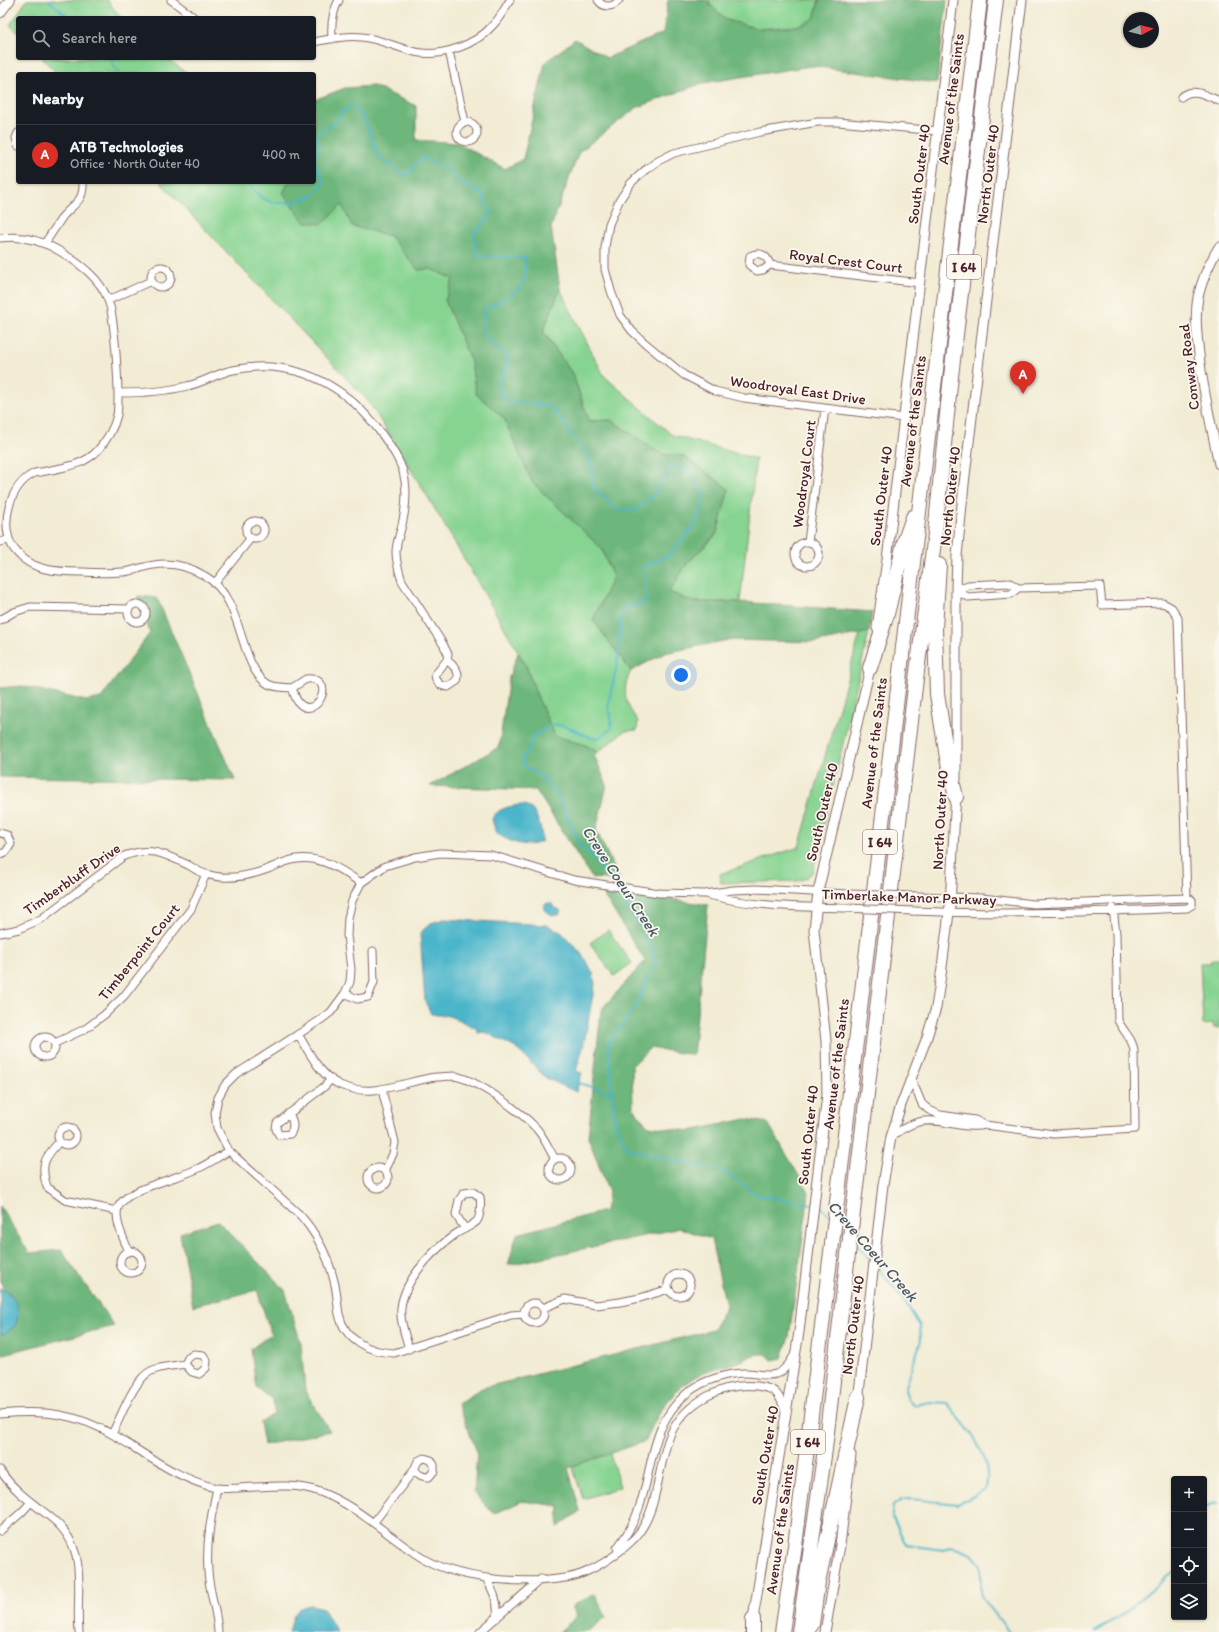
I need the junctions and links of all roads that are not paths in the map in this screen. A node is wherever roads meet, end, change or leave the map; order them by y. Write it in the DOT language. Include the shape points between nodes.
graph roads {
  1 [pos="172,0"];
  2 [pos="339,0"];
  3 [pos="510,0"];
  4 [pos="598,0"];
  5 [pos="619,0"];
  6 [pos="954,0"];
  7 [pos="980,0"];
  8 [pos="996,0"];
  9 [pos="1022,0"];
  10 [pos="9,1"];
  11 [pos="0,13"];
  12 [pos="192,16"];
  13 [pos="332,39"];
  14 [pos="316,42"];
  15 [pos="449,51"];
  16 [pos="1181,97"];
  17 [pos="1219,101"];
  18 [pos="465,122"];
  19 [pos="938,131"];
  20 [pos="83,184"];
  21 [pos="0,238"];
  22 [pos="45,243"];
  23 [pos="1219,247"];
  24 [pos="770,265"];
  25 [pos="151,281"];
  26 [pos="920,283"];
  27 [pos="109,300"];
  28 [pos="118,393"];
  29 [pos="825,409"];
  30 [pos="904,418"];
  31 [pos="1219,464"];
  32 [pos="921,494"];
  33 [pos="935,534"];
  34 [pos="250,539"];
  35 [pos="8,540"];
  36 [pos="0,542"];
  37 [pos="808,542"];
  38 [pos="215,583"];
  39 [pos="1018,588"];
  40 [pos="956,591"];
  41 [pos="129,609"];
  42 [pos="0,620"];
  43 [pos="447,660"];
  44 [pos="870,668"];
  45 [pos="292,688"];
  46 [pos="956,797"];
  47 [pos="0,833"];
  48 [pos="0,854"];
  49 [pos="206,874"];
  50 [pos="361,883"];
  51 [pos="818,892"];
  52 [pos="705,894"];
  53 [pos="950,897"];
  54 [pos="1187,898"];
  55 [pos="1112,902"];
  56 [pos="816,907"];
  57 [pos="1113,911"];
  58 [pos="949,913"];
  59 [pos="0,933"];
  60 [pos="373,951"];
  61 [pos="345,993"];
  62 [pos="298,1034"];
  63 [pos="54,1043"];
  64 [pos="912,1078"];
  65 [pos="331,1079"];
  66 [pos="382,1090"];
  67 [pos="290,1114"];
  68 [pos="985,1125"];
  69 [pos="891,1137"];
  70 [pos="60,1142"];
  71 [pos="229,1151"];
  72 [pos="555,1159"];
  73 [pos="385,1171"];
  74 [pos="117,1211"];
  75 [pos="465,1229"];
  76 [pos="129,1252"];
  77 [pos="669,1289"];
  78 [pos="542,1308"];
  79 [pos="524,1314"];
  80 [pos="409,1349"];
  81 [pos="796,1352"];
  82 [pos="186,1364"];
  83 [pos="858,1397"];
  84 [pos="0,1414"];
  85 [pos="786,1414"];
  86 [pos="112,1434"];
  87 [pos="0,1470"];
  88 [pos="414,1470"];
  89 [pos="217,1488"];
  90 [pos="31,1502"];
  91 [pos="374,1522"];
  92 [pos="0,1530"];
  93 [pos="611,1556"];
  94 [pos="486,1578"];
  95 [pos="542,1579"];
  96 [pos="497,1618"];
  97 [pos="752,1628"];
  98 [pos="79,1632"];
  99 [pos="218,1632"];
  100 [pos="480,1632"];
  101 [pos="782,1632"];
  102 [pos="799,1632"];
  103 [pos="806,1632"];
  104 [pos="825,1632"];
  1 -- 12 [label="street"];
  2 -- 13 [label="street" via="332,19"];
  3 -- 15 [label="street" via="493,26 471,42"];
  4 -- 5 [label="street" via="602,5 611,6"];
  6 -- 19 [label="street, South Outer 40"];
  7 -- 32 [label="highway, Avenue of the Saints / I 64"];
  8 -- 33 [label="highway, I 64" via="950,385"];
  9 -- 40 [label="street, North Outer 40" via="964,484"];
  10 -- 11 [label="street"];
  13 -- 14 [label="street"];
  13 -- 15 [label="street" via="362,37 416,52"];
  15 -- 18 [label="street"];
  16 -- 17 [label="street" via="1186,92 1194,91"];
  19 -- 26 [label="street, South Outer 40"];
  19 -- 29 [label="street, Woodroyal East Drive" via="818,122 760,132 674,153 658,161 631,183 619,201 609,224 605,247 611,291 620,315 645,343 684,375 715,391 744,398"];
  20 -- 22 [label="street" via="82,197 57,224"];
  21 -- 22 [label="street" via="19,237"];
  22 -- 27 [label="street" via="88,271"];
  23 -- 31 [label="street, Conway Road" via="1202,284 1198,299 1197,324 1205,399"];
  24 -- 26 [label="street, Royal Crest Court"];
  25 -- 27 [label="street"];
  26 -- 30 [label="street, South Outer 40"];
  27 -- 28 [label="street"];
  28 -- 35 [label="street" via="117,416 107,438 96,452 82,462 35,473 16,490 5,517"];
  28 -- 43 [label="street" via="173,389 233,370 263,367 296,370 339,390 365,414 395,454 403,472 406,510 396,552 399,572 402,582 443,644 448,654"];
  29 -- 30 [label="street, Woodroyal East Drive"];
  29 -- 37 [label="street, Woodroyal Court"];
  30 -- 44 [label="street, South Outer 40" via="887,560"];
  32 -- 44 [label="highway" via="904,543 887,614"];
  32 -- 101 [label="highway, Avenue of the Saints / I 64" via="839,1191"];
  33 -- 46 [label="highway" via="939,568 934,628 937,694"];
  33 -- 102 [label="highway, I 64" via="820,1484"];
  34 -- 38 [label="street"];
  35 -- 36 [label="street"];
  35 -- 38 [label="street" via="27,562 57,572 125,572 154,564 166,564 193,570"];
  38 -- 45 [label="street" via="232,608 254,670 267,684"];
  39 -- 40 [label="street" via="1010,583 968,585"];
  39 -- 40 [label="street" via="1011,594 968,597"];
  39 -- 54 [label="street" via="1100,586 1102,605 1163,604 1172,608 1178,618"];
  40 -- 46 [label="street, North Outer 40"];
  41 -- 42 [label="street" via="30,607"];
  44 -- 51 [label="street, South Outer 40"];
  45 -- 45 [label="street" via="297,701 305,706 314,706 321,700 322,687 316,681 306,679"];
  46 -- 53 [label="street, North Outer 40"];
  47 -- 48 [label="street" via="7,835 11,844 6,852"];
  49 -- 50 [label="street, Timberbluff Drive" via="222,877 252,875 297,859 312,859 341,869"];
  49 -- 59 [label="street, Timberbluff Drive" via="158,852 136,851 124,856 40,919 19,929"];
  49 -- 63 [label="street, Timberpoint Court" via="191,909 124,996 104,1015 85,1028"];
  50 -- 52 [label="street, Timberlake Manor Parkway" via="385,866 445,853 491,856 574,880 659,893"];
  50 -- 61 [label="street, Timberlake Manor Parkway" via="352,901 348,918 351,970 350,982"];
  51 -- 52 [label="street, Timberlake Manor Parkway" via="756,889"];
  51 -- 53 [label="street, Timberlake Manor Parkway, bridge"];
  51 -- 56 [label="street, South Outer 40"];
  52 -- 56 [label="street, Timberlake Manor Parkway" via="733,902"];
  53 -- 55 [label="street, Timberlake Manor Parkway" via="1034,904"];
  53 -- 58 [label="street, North Outer 40"];
  54 -- 55 [label="street, Timberlake Manor Parkway"];
  54 -- 57 [label="street, Timberlake Manor Parkway" via="1193,903 1190,907"];
  55 -- 57 [label="street"];
  56 -- 58 [label="street, Timberlake Manor Parkway, bridge"];
  56 -- 81 [label="street, South Outer 40" via="814,930 828,1067 827,1095"];
  57 -- 58 [label="street, Timberlake Manor Parkway"];
  57 -- 68 [label="street" via="1118,1020 1134,1045 1135,1129 1054,1134"];
  58 -- 64 [label="street, North Outer 40" via="936,1008"];
  60 -- 61 [label="street" via="374,982 368,997 357,999"];
  61 -- 62 [label="street, Timberlake Manor Parkway" via="332,1012"];
  62 -- 65 [label="street" via="320,1069"];
  62 -- 71 [label="street, Timberlake Manor Parkway" via="236,1074 218,1098 215,1113 218,1128"];
  64 -- 68 [label="street" via="922,1104 929,1110 940,1115 975,1120"];
  64 -- 69 [label="street, North Outer 40"];
  65 -- 66 [label="street" via="354,1090"];
  65 -- 67 [label="street"];
  66 -- 72 [label="street" via="435,1077 454,1076 473,1082 527,1120"];
  66 -- 73 [label="street" via="395,1142 393,1154"];
  68 -- 69 [label="street" via="975,1127 918,1122 910,1124"];
  69 -- 83 [label="street, North Outer 40"];
  70 -- 74 [label="street" via="45,1160 43,1168 47,1187 65,1200"];
  71 -- 74 [label="street" via="196,1170 128,1195 122,1200"];
  71 -- 80 [label="street, Timberlake Manor Parkway" via="300,1215 319,1240 335,1283 342,1325 354,1340 381,1352 394,1353"];
  74 -- 76 [label="street" via="118,1223"];
  75 -- 75 [label="street" via="476,1222 479,1215 480,1197 473,1192 464,1193 459,1200 456,1215"];
  75 -- 80 [label="street" via="432,1253 410,1282 401,1315"];
  77 -- 78 [label="street, Timberlake Manor Parkway" via="620,1302 596,1305 565,1299"];
  78 -- 79 [label="street, Timberlake Manor Parkway" via="538,1304 531,1304"];
  78 -- 79 [label="street" via="543,1317 536,1323 530,1322"];
  79 -- 80 [label="street, Timberlake Manor Parkway" via="511,1315"];
  81 -- 85 [label="street, South Outer 40"];
  81 -- 93 [label="street" via="788,1365 776,1374 744,1373 714,1379 686,1394 668,1415 654,1445 636,1518 624,1540"];
  82 -- 86 [label="street" via="151,1371 145,1375 138,1383"];
  83 -- 103 [label="highway" via="818,1582 812,1624"];
  83 -- 104 [label="street, North Outer 40" via="846,1501"];
  84 -- 86 [label="street" via="56,1413"];
  85 -- 93 [label="street" via="777,1393 757,1386 719,1391 695,1405 678,1421 670,1435 654,1498 644,1524 630,1542"];
  85 -- 97 [label="street, South Outer 40"];
  86 -- 89 [label="street" via="172,1471 192,1481"];
  87 -- 90 [label="street" via="13,1487"];
  88 -- 91 [label="street"];
  89 -- 91 [label="street" via="307,1488 333,1498"];
  89 -- 99 [label="street" via="207,1553 208,1573 218,1616"];
  90 -- 92 [label="street"];
  90 -- 98 [label="street" via="63,1528 76,1555 79,1567"];
  91 -- 94 [label="street" via="422,1558 448,1569"];
  93 -- 95 [label="street" via="591,1570 579,1574 558,1579"];
  94 -- 95 [label="street"];
  94 -- 96 [label="street" via="495,1594"];
  95 -- 96 [label="street"];
  96 -- 100 [label="street"];
}
